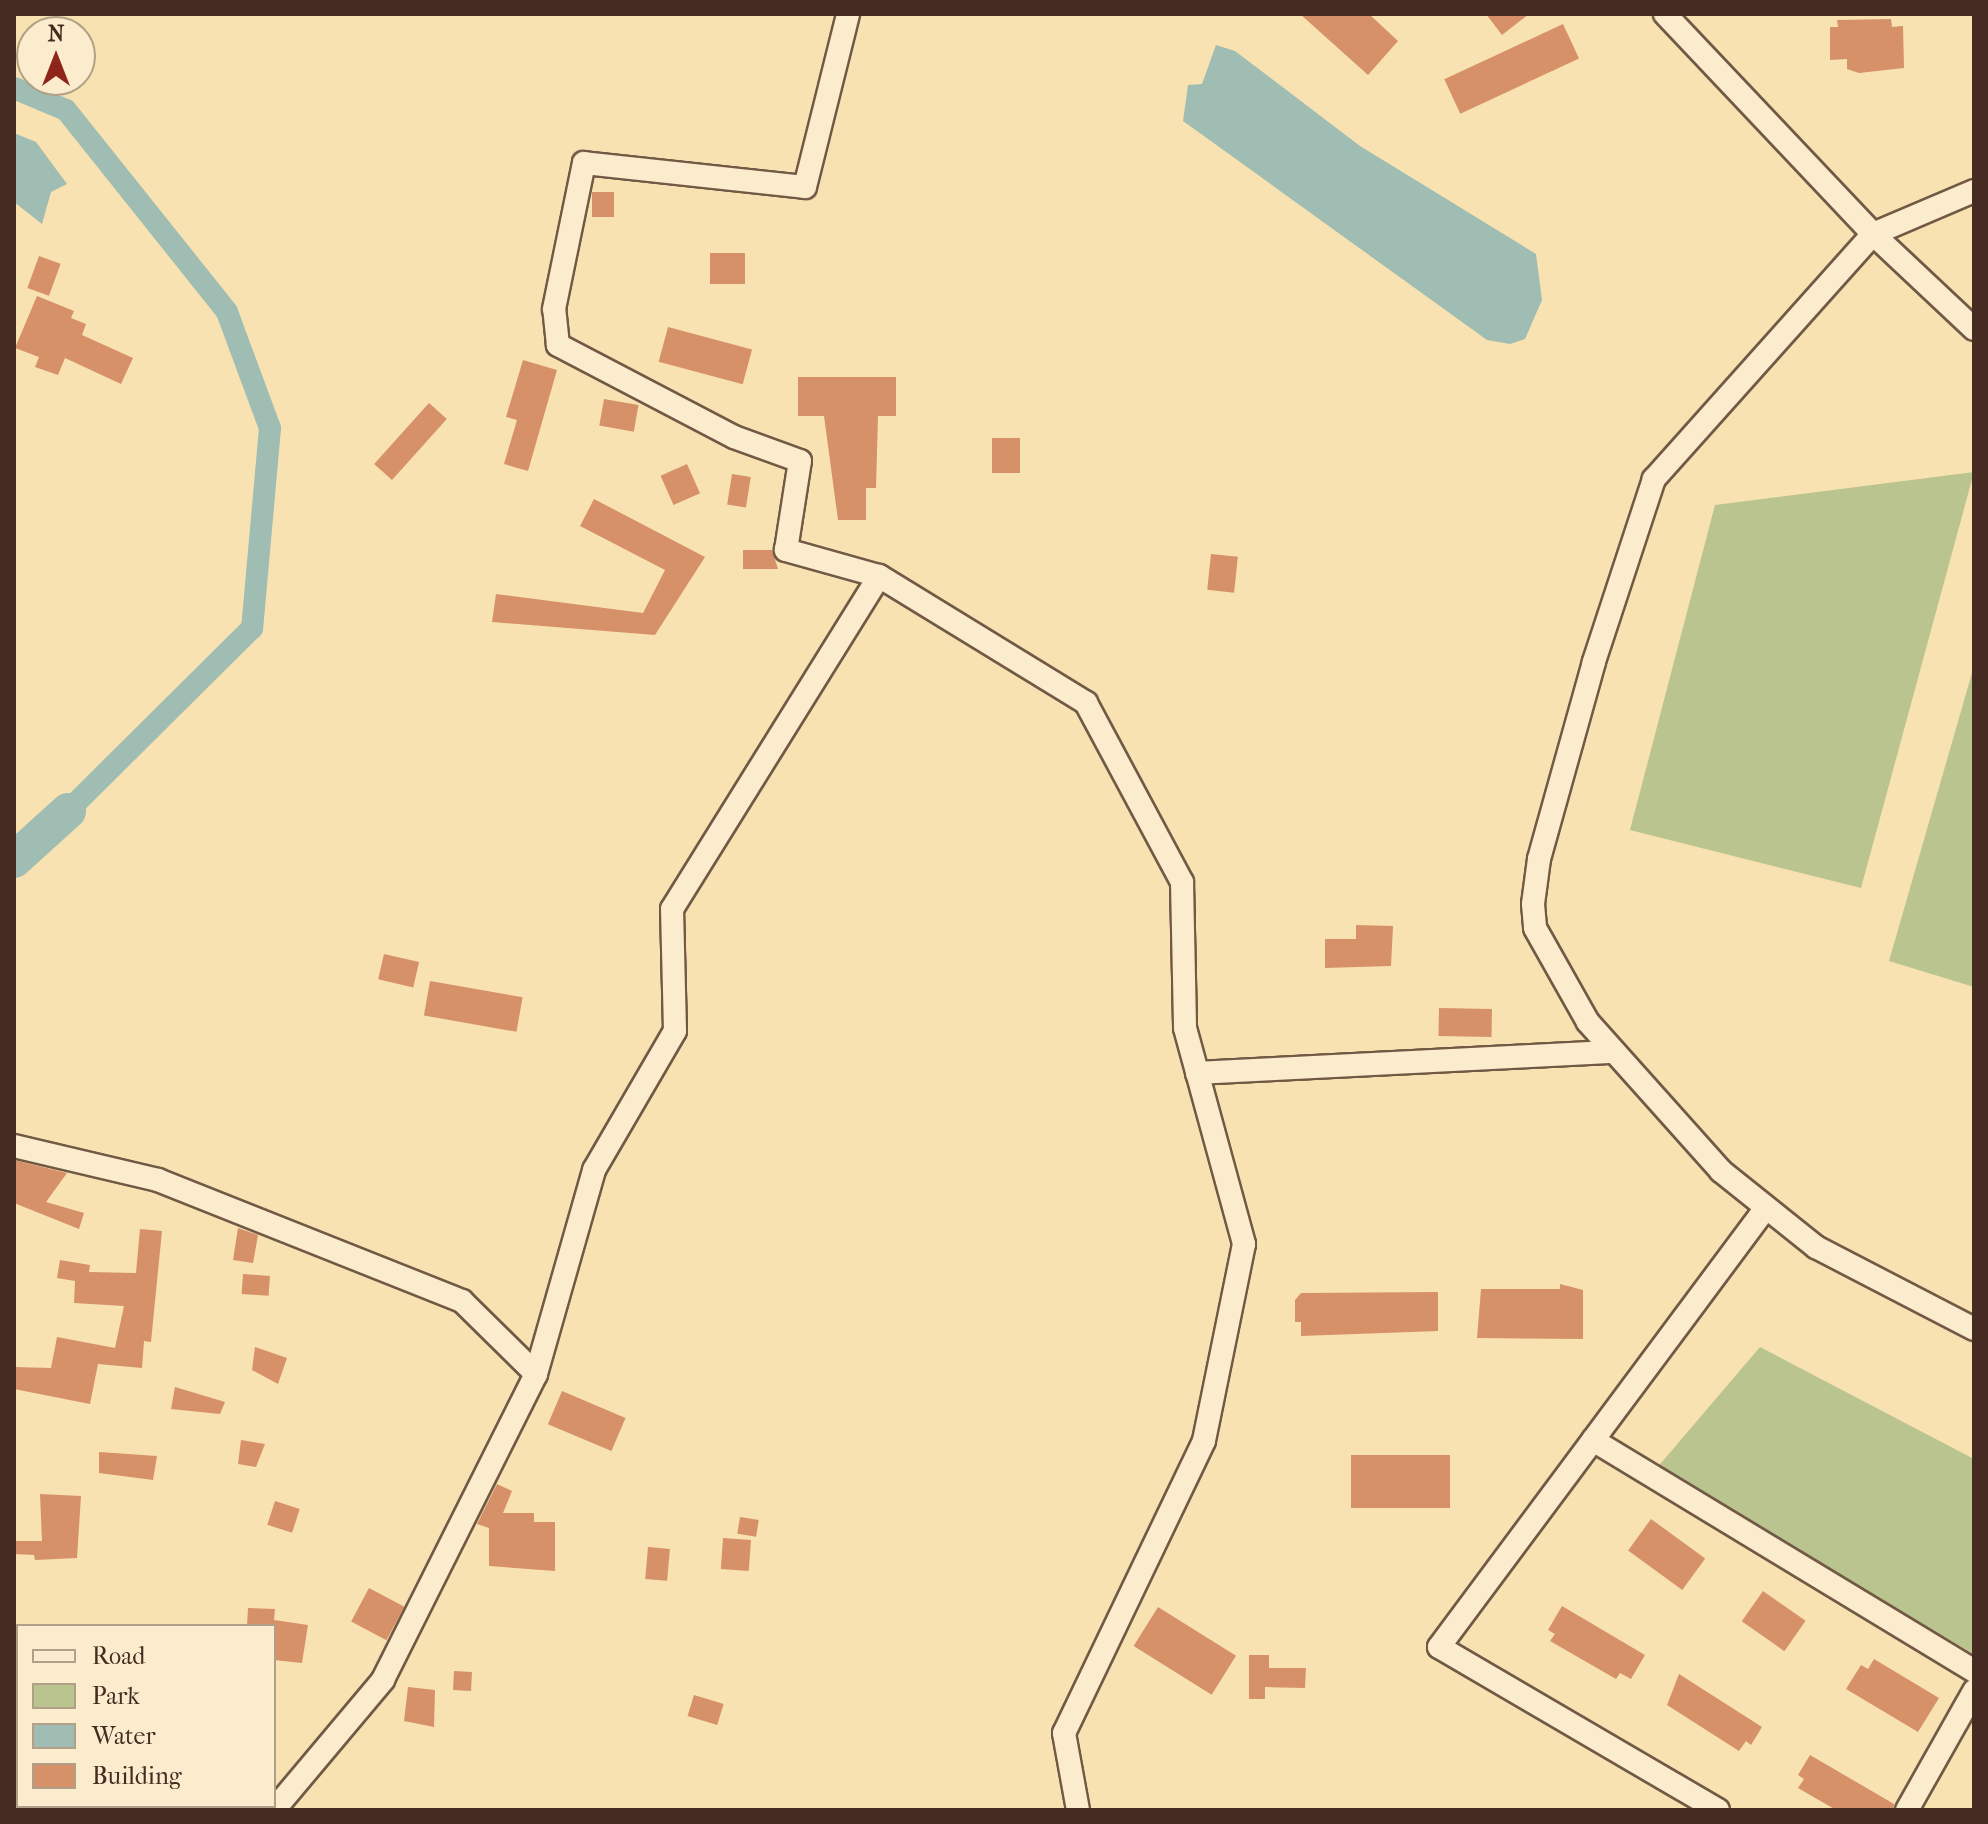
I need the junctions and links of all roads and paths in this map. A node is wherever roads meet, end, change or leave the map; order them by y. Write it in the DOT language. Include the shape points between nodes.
graph roads {
  1 [pos="848,14"];
  2 [pos="1665,14"];
  3 [pos="1974,191"];
  4 [pos="1873,234"];
  5 [pos="1974,329"];
  6 [pos="879,576"];
  7 [pos="1613,1052"];
  8 [pos="1197,1073"];
  9 [pos="14,1146"];
  10 [pos="1765,1209"];
  11 [pos="1974,1329"];
  12 [pos="536,1374"];
  13 [pos="1593,1440"];
  14 [pos="1974,1671"];
  15 [pos="1974,1691"];
  16 [pos="276,1808"];
  17 [pos="1078,1810"];
  18 [pos="1718,1810"];
  19 [pos="1907,1810"];
  1 -- 6 [label="street" via="805,187 584,163 554,309 558,345 734,437 800,461 786,550"];
  2 -- 4 [label="street"];
  3 -- 4 [label="street"];
  4 -- 5 [label="street"];
  4 -- 7 [label="street" via="1654,479 1594,662 1539,859 1533,904 1535,928 1560,979"];
  6 -- 8 [label="street" via="1086,703 1182,882 1185,1028"];
  6 -- 12 [label="street" via="672,909 675,1031 594,1170"];
  7 -- 8 [label="street"];
  7 -- 10 [label="street"];
  8 -- 17 [label="street" via="1244,1244 1204,1441 1064,1733"];
  9 -- 12 [label="street" via="158,1180 462,1301"];
  10 -- 11 [label="street" via="1816,1247"];
  10 -- 13 [label="street"];
  12 -- 16 [label="street" via="383,1680"];
  13 -- 14 [label="street"];
  13 -- 18 [label="street" via="1439,1647"];
  15 -- 19 [label="street"];
}
